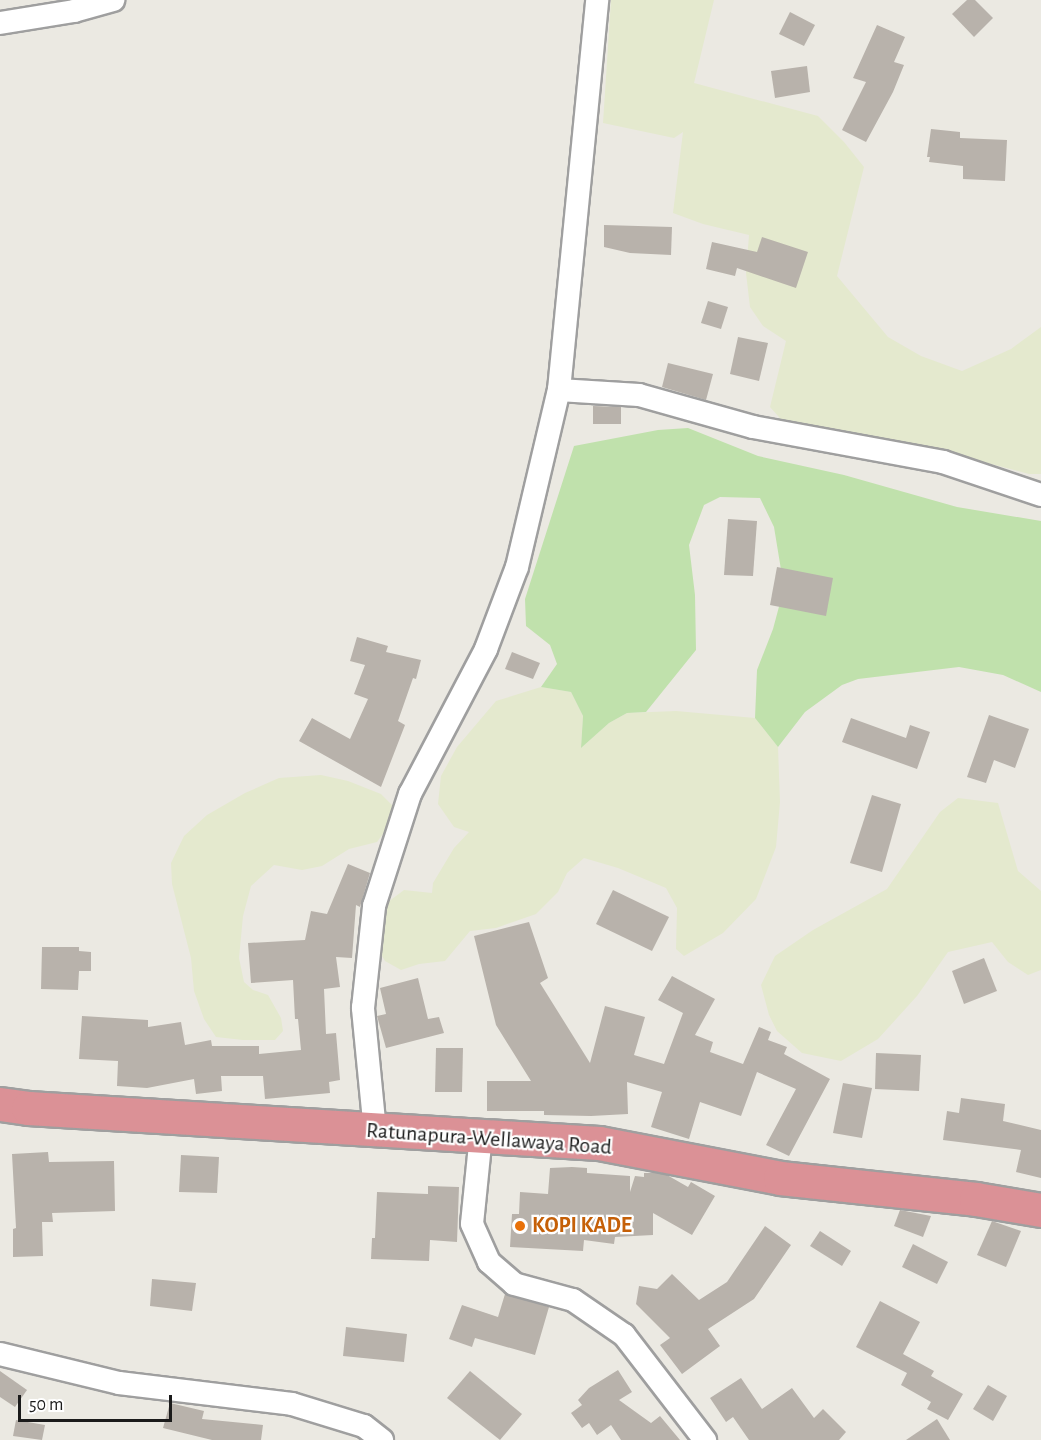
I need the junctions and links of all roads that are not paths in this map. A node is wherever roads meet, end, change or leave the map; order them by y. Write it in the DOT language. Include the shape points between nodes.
graph roads {
  1 [pos="113,0"];
  2 [pos="597,0"];
  3 [pos="0,23"];
  4 [pos="559,390"];
  5 [pos="1041,495"];
  6 [pos="0,1104"];
  7 [pos="375,1131"];
  8 [pos="481,1135"];
  9 [pos="1041,1210"];
  10 [pos="0,1354"];
  11 [pos="381,1440"];
  12 [pos="705,1440"];
  1 -- 3 [label="street" via="74,11"];
  2 -- 4 [label="street"];
  4 -- 5 [label="street" via="639,395 753,427 943,462"];
  4 -- 7 [label="street" via="517,567 486,649 410,794 374,906 363,1008"];
  6 -- 7 [label="highway, Ratunapura-Wellawaya Road"];
  7 -- 8 [label="highway, Ratunapura-Wellawaya Road"];
  8 -- 9 [label="highway, Ratunapura-Wellawaya Road" via="599,1143 780,1178 976,1199"];
  8 -- 12 [label="street" via="472,1224 489,1262 514,1284 573,1300 624,1335"];
  10 -- 11 [label="street" via="119,1383 292,1404 363,1426"];
}
